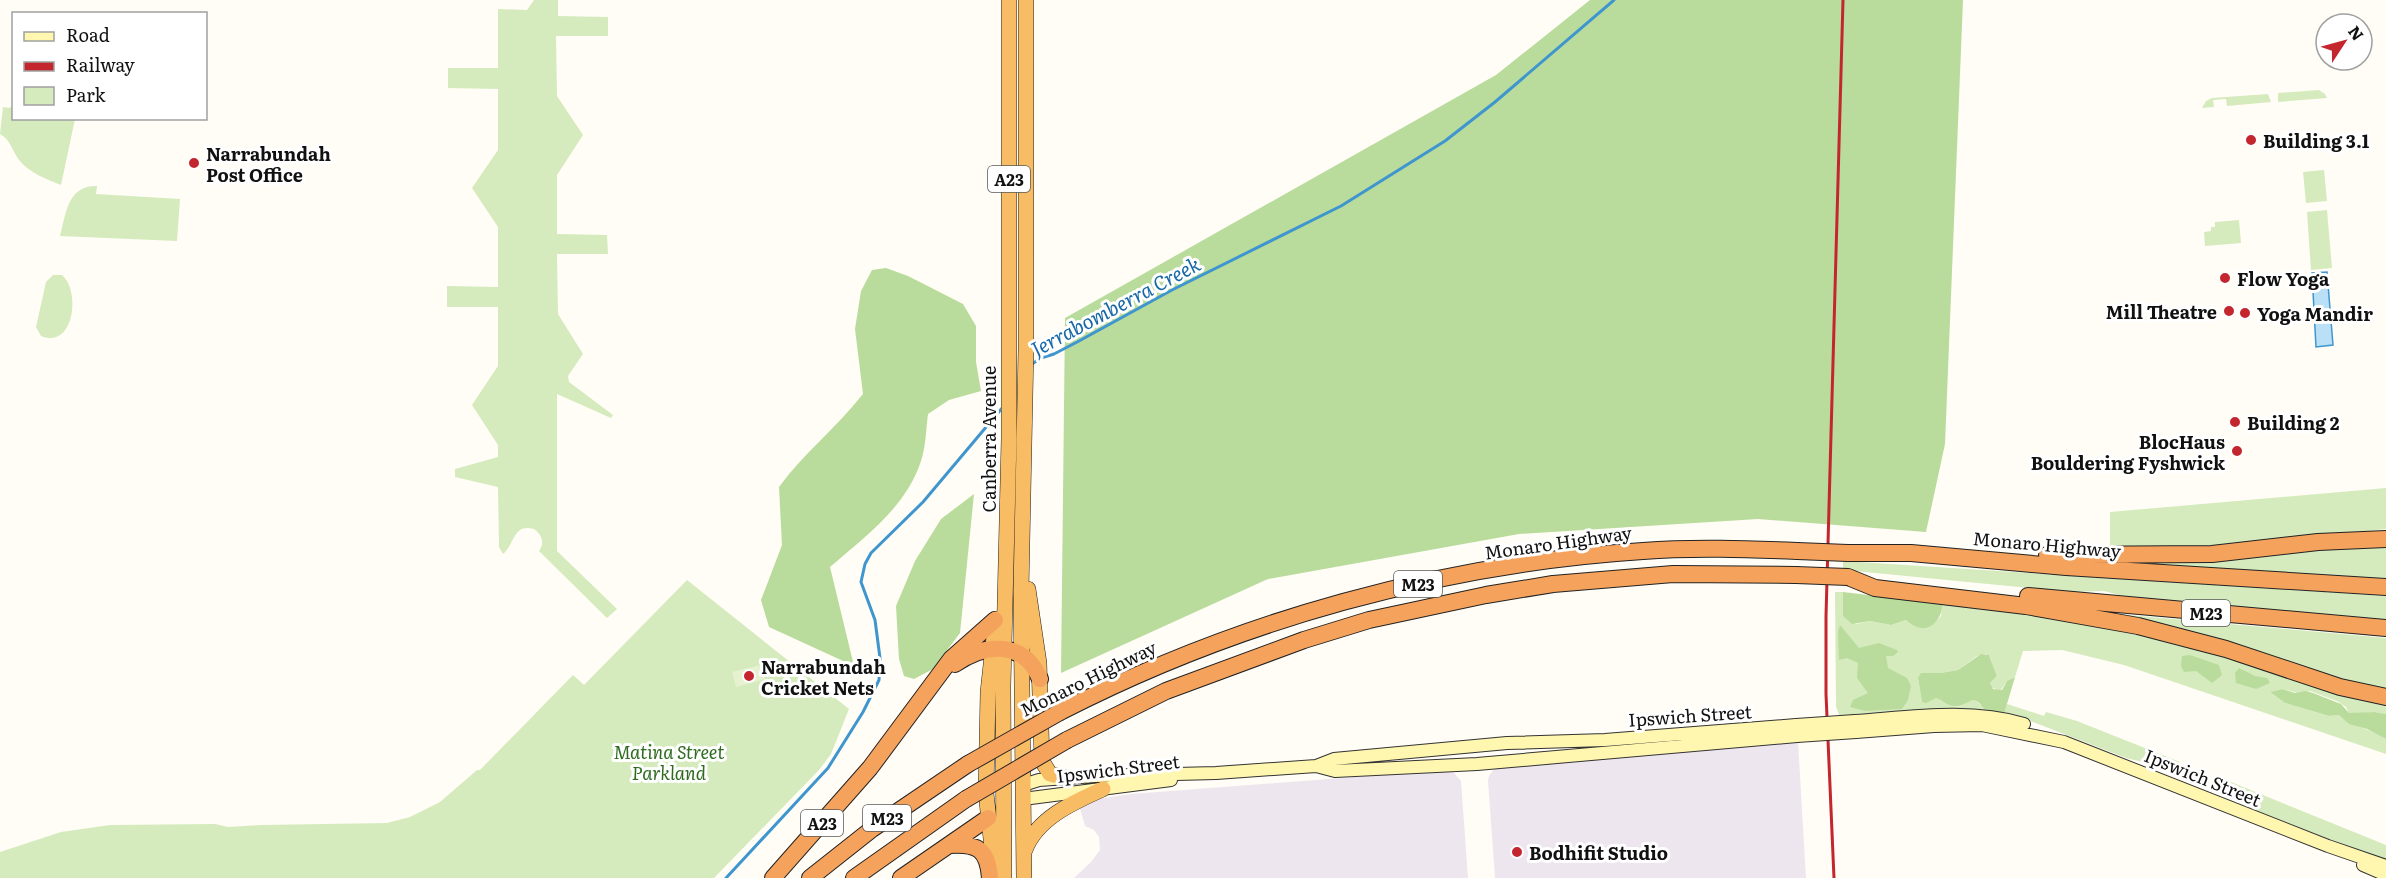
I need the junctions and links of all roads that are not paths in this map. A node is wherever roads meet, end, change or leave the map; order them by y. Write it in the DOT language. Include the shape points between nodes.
graph roads {
  1 [pos="1009,0"];
  2 [pos="1026,0"];
  3 [pos="2386,539"];
  4 [pos="1022,559"];
  5 [pos="2002,560"];
  6 [pos="1848,577"];
  7 [pos="2386,587"];
  8 [pos="1005,594"];
  9 [pos="995,620"];
  10 [pos="2386,628"];
  11 [pos="997,649"];
  12 [pos="1022,656"];
  13 [pos="937,677"];
  14 [pos="1040,679"];
  15 [pos="2386,697"];
  16 [pos="1993,716"];
  17 [pos="1855,726"];
  18 [pos="2013,729"];
  19 [pos="2064,742"];
  20 [pos="1617,745"];
  21 [pos="1316,766"];
  22 [pos="1216,773"];
  23 [pos="1066,778"];
  24 [pos="1004,779"];
  25 [pos="1103,789"];
  26 [pos="1024,793"];
  27 [pos="1004,807"];
  28 [pos="988,818"];
  29 [pos="949,845"];
  30 [pos="2328,846"];
  31 [pos="1024,853"];
  32 [pos="2386,866"];
  33 [pos="2386,875"];
  34 [pos="773,878"];
  35 [pos="810,878"];
  36 [pos="854,878"];
  37 [pos="901,878"];
  38 [pos="990,878"];
  39 [pos="996,878"];
  40 [pos="1004,878"];
  41 [pos="1024,878"];
  1 -- 8 [label="highway, Canberra Avenue / A23"];
  2 -- 4 [label="highway, Canberra Avenue / A23" via="1026,428"];
  3 -- 5 [label="highway" via="2212,554 2013,555"];
  4 -- 12 [label="highway, Canberra Avenue / A23"];
  4 -- 14 [label="highway"];
  5 -- 7 [label="highway, Monaro Highway / M23"];
  5 -- 35 [label="highway, Monaro Highway / M23, bridge" via="1797,550 1643,551 1558,559 1372,593 1271,623 1175,658 1060,712 968,764 872,828"];
  6 -- 10 [label="highway, M23"];
  6 -- 15 [label="highway" via="1875,588 2026,606 2132,625"];
  6 -- 36 [label="highway, M23, bridge" via="1673,574 1553,585 1369,620 1304,639 1166,691 1067,740 966,799"];
  8 -- 9 [label="highway, A23"];
  8 -- 11 [label="highway, Canberra Avenue"];
  9 -- 11 [label="highway"];
  9 -- 13 [label="highway, A23"];
  11 -- 12 [label="highway"];
  11 -- 13 [label="highway" via="965,658"];
  11 -- 24 [label="highway, Canberra Avenue"];
  11 -- 28 [label="highway" via="986,736"];
  12 -- 14 [label="highway"];
  12 -- 26 [label="highway, Canberra Avenue / A23"];
  13 -- 34 [label="highway, A23" via="870,768"];
  14 -- 23 [label="highway" via="1044,765 1050,774"];
  16 -- 17 [label="main road, Ipswich Street" via="1950,714"];
  16 -- 18 [label="main road"];
  16 -- 19 [label="main road, Ipswich Street" via="2031,726"];
  17 -- 18 [label="main road, Ipswich Street" via="1971,724"];
  17 -- 20 [label="main road, Ipswich Street, bridge"];
  18 -- 19 [label="main road, Ipswich Street"];
  19 -- 30 [label="main road, Ipswich Street"];
  20 -- 21 [label="main road, Ipswich Street" via="1507,743 1334,759"];
  20 -- 21 [label="main road, Ipswich Street" via="1477,764 1335,771"];
  21 -- 22 [label="main road, Ipswich Street"];
  22 -- 23 [label="main road, Ipswich Street"];
  22 -- 25 [label="main road, Ipswich Street"];
  23 -- 26 [label="main road, Ipswich Street" via="1039,780"];
  24 -- 26 [label="main road"];
  24 -- 27 [label="highway, Canberra Avenue"];
  25 -- 26 [label="main road, Ipswich Street"];
  25 -- 31 [label="highway" via="1056,814 1035,832"];
  26 -- 27 [label="highway"];
  26 -- 31 [label="highway, Canberra Avenue"];
  27 -- 28 [label="highway"];
  27 -- 40 [label="highway, Canberra Avenue"];
  28 -- 29 [label="highway"];
  28 -- 39 [label="highway"];
  29 -- 37 [label="highway"];
  29 -- 38 [label="highway" via="980,849 988,861"];
  30 -- 32 [label="main road, Ipswich Street"];
  30 -- 33 [label="main road, Ipswich Street"];
  31 -- 41 [label="highway, Canberra Avenue"];
}
